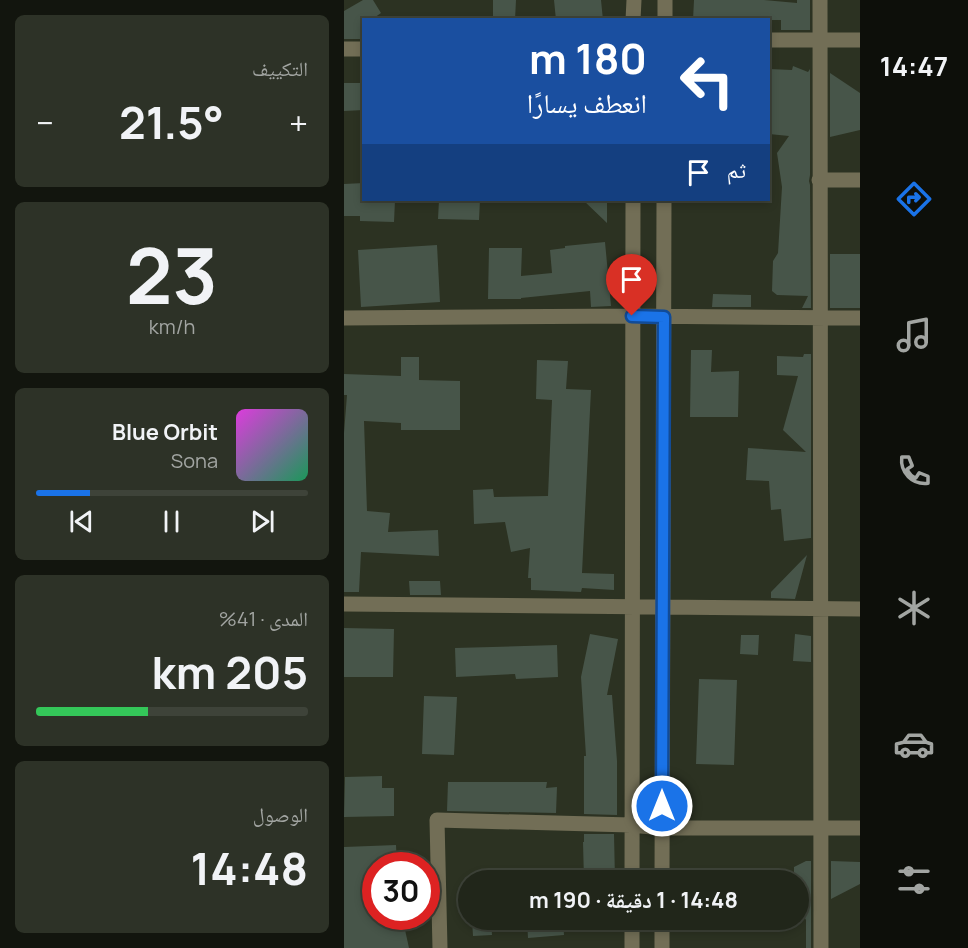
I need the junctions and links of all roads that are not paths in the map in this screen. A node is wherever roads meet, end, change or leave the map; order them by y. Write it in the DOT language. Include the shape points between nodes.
graph roads {
  1 [pos="634,0"];
  2 [pos="665,0"];
  3 [pos="820,0"];
  4 [pos="633,18"];
  5 [pos="665,18"];
  6 [pos="770,40"];
  7 [pos="819,40"];
  8 [pos="860,40"];
  9 [pos="344,49"];
  10 [pos="362,49"];
  11 [pos="819,180"];
  12 [pos="860,180"];
  13 [pos="633,201"];
  14 [pos="664,201"];
  15 [pos="632,316"];
  16 [pos="664,317"];
  17 [pos="344,318"];
  18 [pos="819,318"];
  19 [pos="860,318"];
  20 [pos="344,604"];
  21 [pos="631,606"];
  22 [pos="663,608"];
  23 [pos="820,609"];
  24 [pos="860,609"];
  25 [pos="631,825"];
  26 [pos="662,828"];
  27 [pos="821,828"];
  28 [pos="860,828"];
  29 [pos="632,870"];
  30 [pos="662,870"];
  31 [pos="632,930"];
  32 [pos="662,930"];
  33 [pos="440,948"];
  34 [pos="632,948"];
  35 [pos="662,948"];
  36 [pos="821,948"];
  1 -- 4 [label="street"];
  2 -- 5 [label="street"];
  3 -- 7 [label="street"];
  6 -- 7 [label="street"];
  7 -- 8 [label="street"];
  7 -- 11 [label="street"];
  9 -- 10 [label="street"];
  11 -- 12 [label="street"];
  11 -- 18 [label="street"];
  13 -- 15 [label="street"];
  14 -- 16 [label="street"];
  15 -- 16 [label="street"];
  15 -- 17 [label="street"];
  15 -- 21 [label="street"];
  16 -- 18 [label="street"];
  16 -- 22 [label="street"];
  18 -- 19 [label="street"];
  18 -- 23 [label="street"];
  20 -- 21 [label="street"];
  21 -- 22 [label="street"];
  21 -- 25 [label="street"];
  22 -- 23 [label="street"];
  22 -- 26 [label="street"];
  23 -- 24 [label="street"];
  23 -- 27 [label="street"];
  25 -- 26 [label="street"];
  25 -- 29 [label="street"];
  25 -- 33 [label="street" via="437,820"];
  26 -- 27 [label="street"];
  26 -- 30 [label="street"];
  27 -- 28 [label="street"];
  27 -- 36 [label="street"];
  31 -- 34 [label="street"];
  32 -- 35 [label="street"];
}
